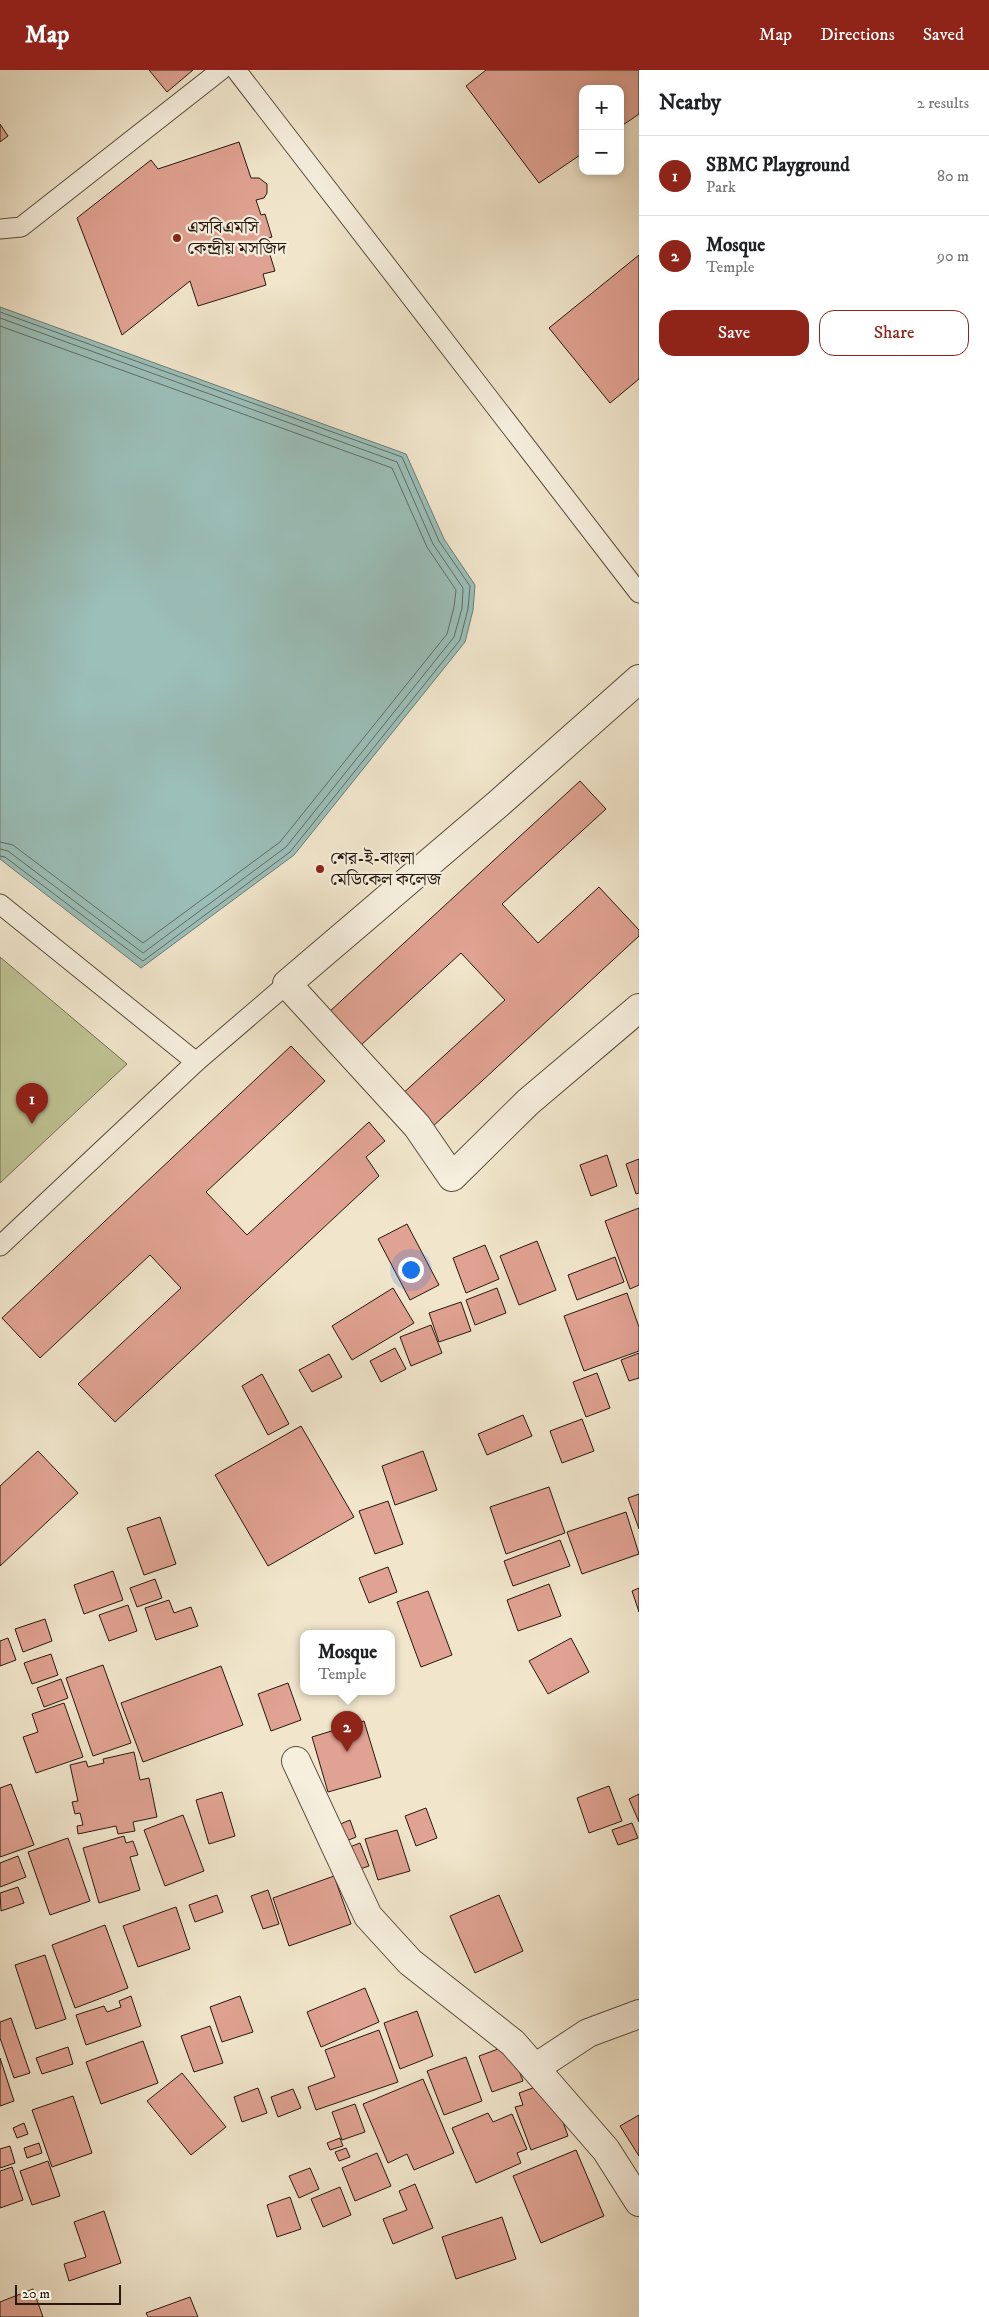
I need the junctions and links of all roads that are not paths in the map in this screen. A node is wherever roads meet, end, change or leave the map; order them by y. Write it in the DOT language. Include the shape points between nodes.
graph roads {
  1 [pos="220,70"];
  2 [pos="236,70"];
  3 [pos="0,229"];
  4 [pos="639,593"];
  5 [pos="639,679"];
  6 [pos="0,904"];
  7 [pos="287,984"];
  8 [pos="639,1008"];
  9 [pos="196,1062"];
  10 [pos="0,1246"];
  11 [pos="296,1761"];
  12 [pos="639,2014"];
  13 [pos="535,2068"];
  14 [pos="639,2202"];
  1 -- 3 [label="lane" via="21,227"];
  2 -- 4 [label="lane"];
  5 -- 7 [label="street"];
  6 -- 9 [label="lane"];
  7 -- 8 [label="street" via="417,1126 452,1177 528,1102"];
  7 -- 9 [label="lane"];
  9 -- 10 [label="lane"];
  11 -- 13 [label="street" via="368,1916 410,1962 513,2043"];
  12 -- 13 [label="street" via="588,2032"];
  13 -- 14 [label="street" via="606,2150"];
}
